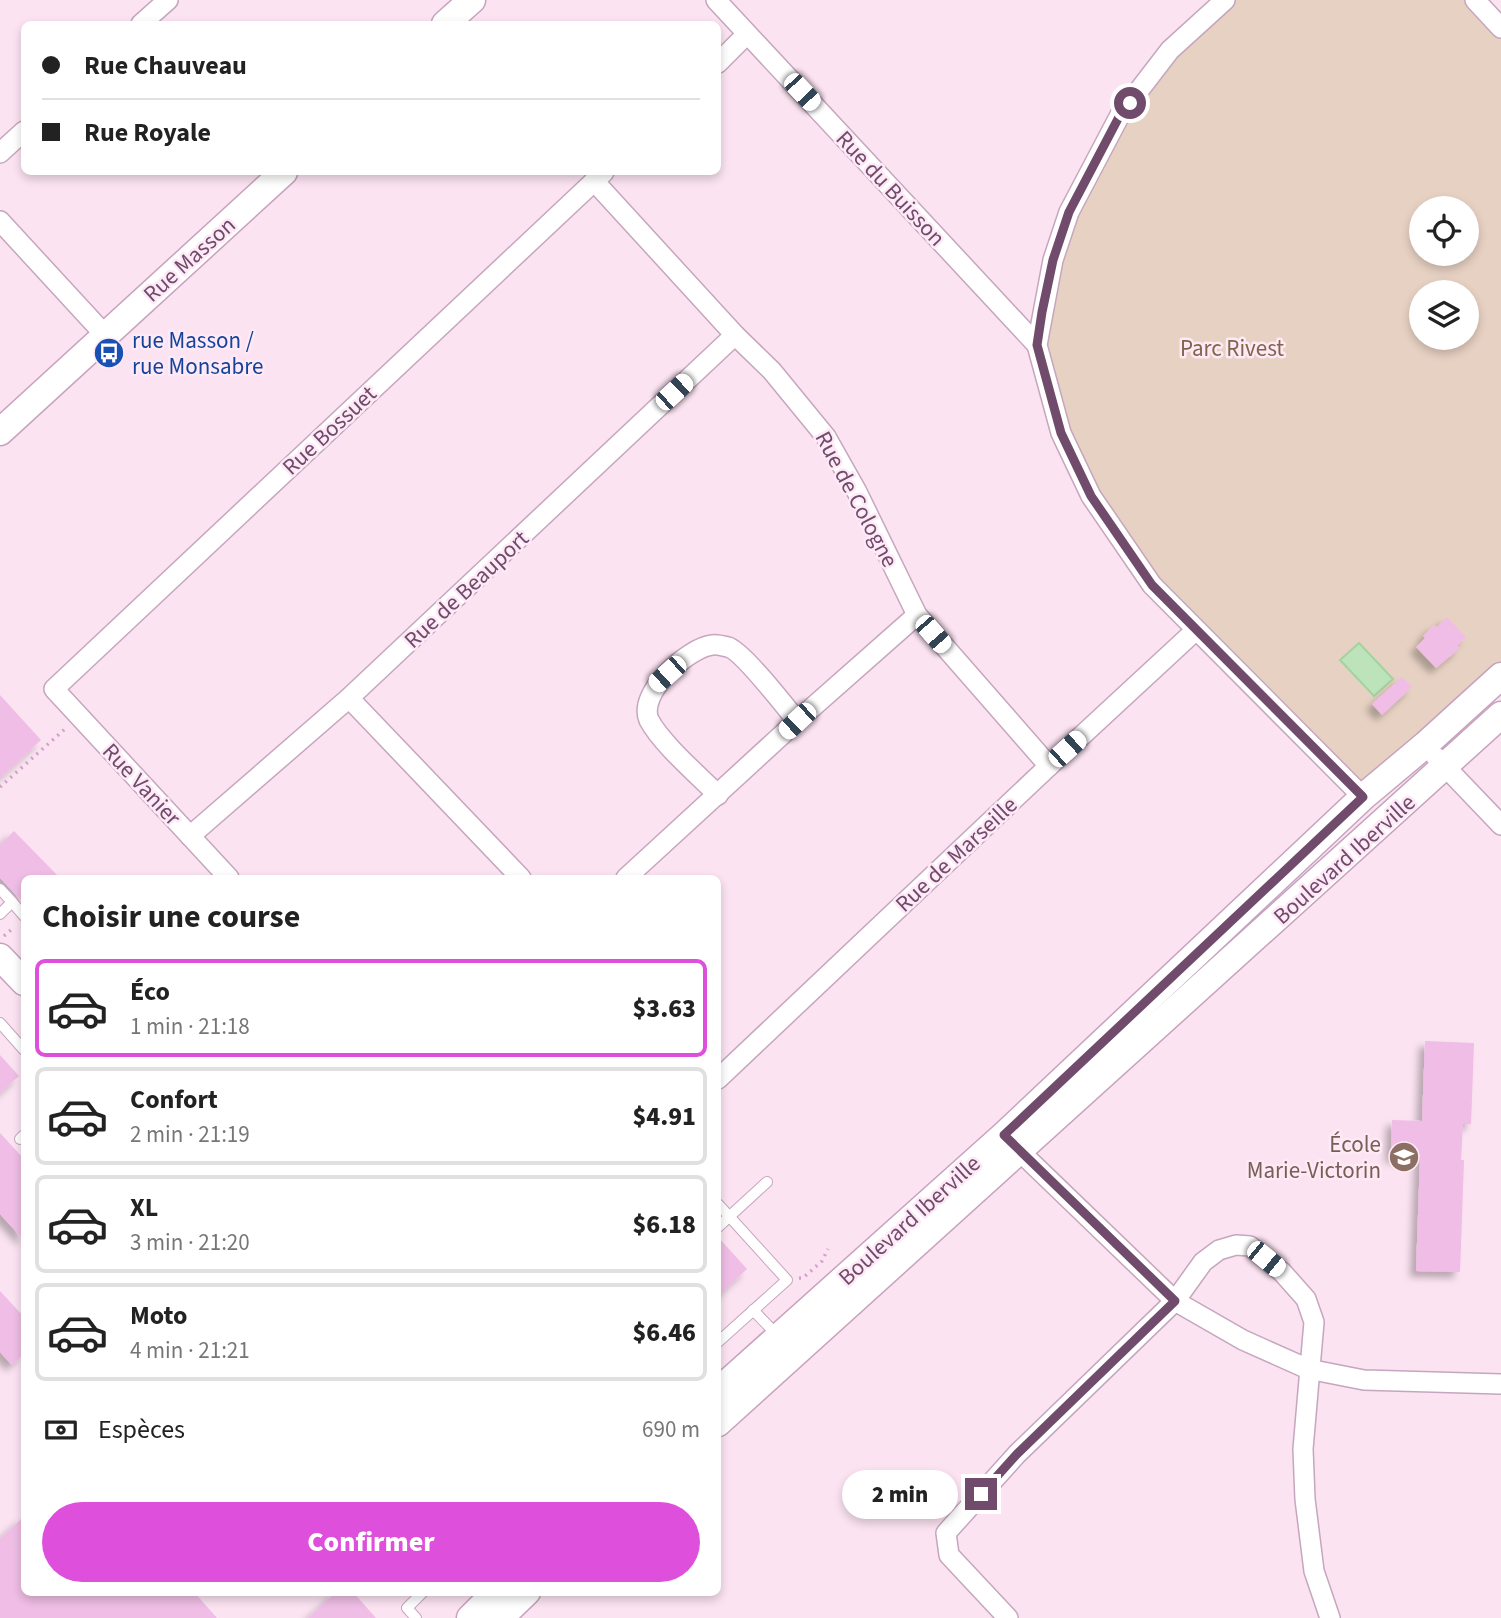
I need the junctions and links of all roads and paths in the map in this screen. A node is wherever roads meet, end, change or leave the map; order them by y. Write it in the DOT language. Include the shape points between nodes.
graph roads {
  1 [pos="167,0"];
  2 [pos="472,0"];
  3 [pos="716,0"];
  4 [pos="1225,0"];
  5 [pos="1475,0"];
  6 [pos="144,21"];
  7 [pos="448,21"];
  8 [pos="1501,28"];
  9 [pos="747,34"];
  10 [pos="721,60"];
  11 [pos="21,134"];
  12 [pos="0,153"];
  13 [pos="281,175"];
  14 [pos="599,176"];
  15 [pos="0,221"];
  16 [pos="105,335"];
  17 [pos="735,335"];
  18 [pos="1037,345"];
  19 [pos="0,432"];
  20 [pos="917,615"];
  21 [pos="1196,630"];
  22 [pos="1501,676"];
  23 [pos="54,689"];
  24 [pos="349,698"];
  25 [pos="1501,715"];
  26 [pos="79,716"];
  27 [pos="797,721"];
  28 [pos="1425,746"];
  29 [pos="1049,766"];
  30 [pos="1445,767"];
  31 [pos="0,787"];
  32 [pos="718,795"];
  33 [pos="1363,797"];
  34 [pos="1501,825"];
  35 [pos="190,836"];
  36 [pos="226,875"];
  37 [pos="518,875"];
  38 [pos="629,875"];
  39 [pos="0,889"];
  40 [pos="12,902"];
  41 [pos="21,912"];
  42 [pos="0,914"];
  43 [pos="0,957"];
  44 [pos="21,979"];
  45 [pos="0,1023"];
  46 [pos="21,1047"];
  47 [pos="721,1076"];
  48 [pos="1011,1143"];
  49 [pos="767,1182"];
  50 [pos="721,1208"];
  51 [pos="729,1217"];
  52 [pos="721,1224"];
  53 [pos="828,1249"];
  54 [pos="787,1280"];
  55 [pos="1175,1301"];
  56 [pos="753,1310"];
  57 [pos="721,1339"];
  58 [pos="787,1346"];
  59 [pos="1308,1368"];
  60 [pos="1501,1384"];
  61 [pos="721,1389"];
  62 [pos="721,1420"];
  63 [pos="419,1596"];
  64 [pos="492,1596"];
  65 [pos="523,1596"];
  66 [pos="416,1618"];
  67 [pos="470,1618"];
  68 [pos="500,1618"];
  69 [pos="1007,1618"];
  70 [pos="1330,1618"];
  1 -- 6 [label="street"];
  2 -- 7 [label="street"];
  3 -- 9 [label="street, Rue du Buisson"];
  4 -- 18 [label="street" via="1170,50 1120,115 1069,212 1053,260"];
  5 -- 8 [label="street"];
  9 -- 10 [label="street"];
  9 -- 18 [label="street, Rue du Buisson"];
  11 -- 12 [label="street"];
  13 -- 16 [label="street, Rue Masson"];
  14 -- 17 [label="street, Rue de Cologne"];
  14 -- 23 [label="street, Rue Bossuet"];
  15 -- 16 [label="street"];
  16 -- 19 [label="street, Rue Masson"];
  17 -- 20 [label="street, Rue de Cologne" via="772,370 826,437"];
  17 -- 24 [label="street, Rue de Beauport"];
  18 -- 21 [label="street" via="1061,433 1091,496 1152,585"];
  20 -- 27 [label="street"];
  20 -- 29 [label="street, Rue de Cologne"];
  21 -- 29 [label="street, Rue de Marseille"];
  21 -- 33 [label="street"];
  22 -- 28 [label="street, Boulevard Iberville"];
  23 -- 26 [label="street, Rue Vanier"];
  24 -- 35 [label="street, Rue de Beauport"];
  24 -- 37 [label="street"];
  25 -- 30 [label="street, Boulevard Iberville"];
  26 -- 31 [label="path"];
  26 -- 35 [label="street, Rue Vanier"];
  27 -- 32 [label="street"];
  27 -- 32 [label="street" via="731,647 713,644 690,654 656,684 648,718"];
  28 -- 30 [label="street"];
  28 -- 33 [label="street, Boulevard Iberville"];
  29 -- 47 [label="street, Rue de Marseille"];
  30 -- 34 [label="street"];
  30 -- 48 [label="street, Boulevard Iberville"];
  32 -- 38 [label="street"];
  33 -- 48 [label="street, Boulevard Iberville"];
  35 -- 36 [label="street, Rue Vanier"];
  39 -- 40 [label="lane"];
  40 -- 41 [label="lane"];
  40 -- 42 [label="lane"];
  43 -- 44 [label="street"];
  45 -- 46 [label="lane"];
  48 -- 55 [label="street"];
  48 -- 58 [label="street, Boulevard Iberville"];
  49 -- 51 [label="lane"];
  50 -- 51 [label="lane"];
  51 -- 52 [label="lane"];
  51 -- 54 [label="lane"];
  53 -- 54 [label="path" via="803,1278"];
  54 -- 56 [label="lane"];
  55 -- 59 [label="street" via="1243,1340"];
  55 -- 59 [label="street" via="1203,1262 1219,1250 1250,1245 1306,1298 1314,1322"];
  55 -- 69 [label="street" via="1017,1454 946,1533 949,1555"];
  56 -- 57 [label="lane"];
  56 -- 58 [label="lane"];
  58 -- 61 [label="street, Boulevard Iberville"];
  58 -- 62 [label="street, Boulevard Iberville"];
  59 -- 60 [label="street" via="1364,1380"];
  59 -- 70 [label="street" via="1305,1499 1314,1571"];
  63 -- 66 [label="lane" via="407,1608"];
  64 -- 67 [label="street"];
  65 -- 68 [label="street"];
}
